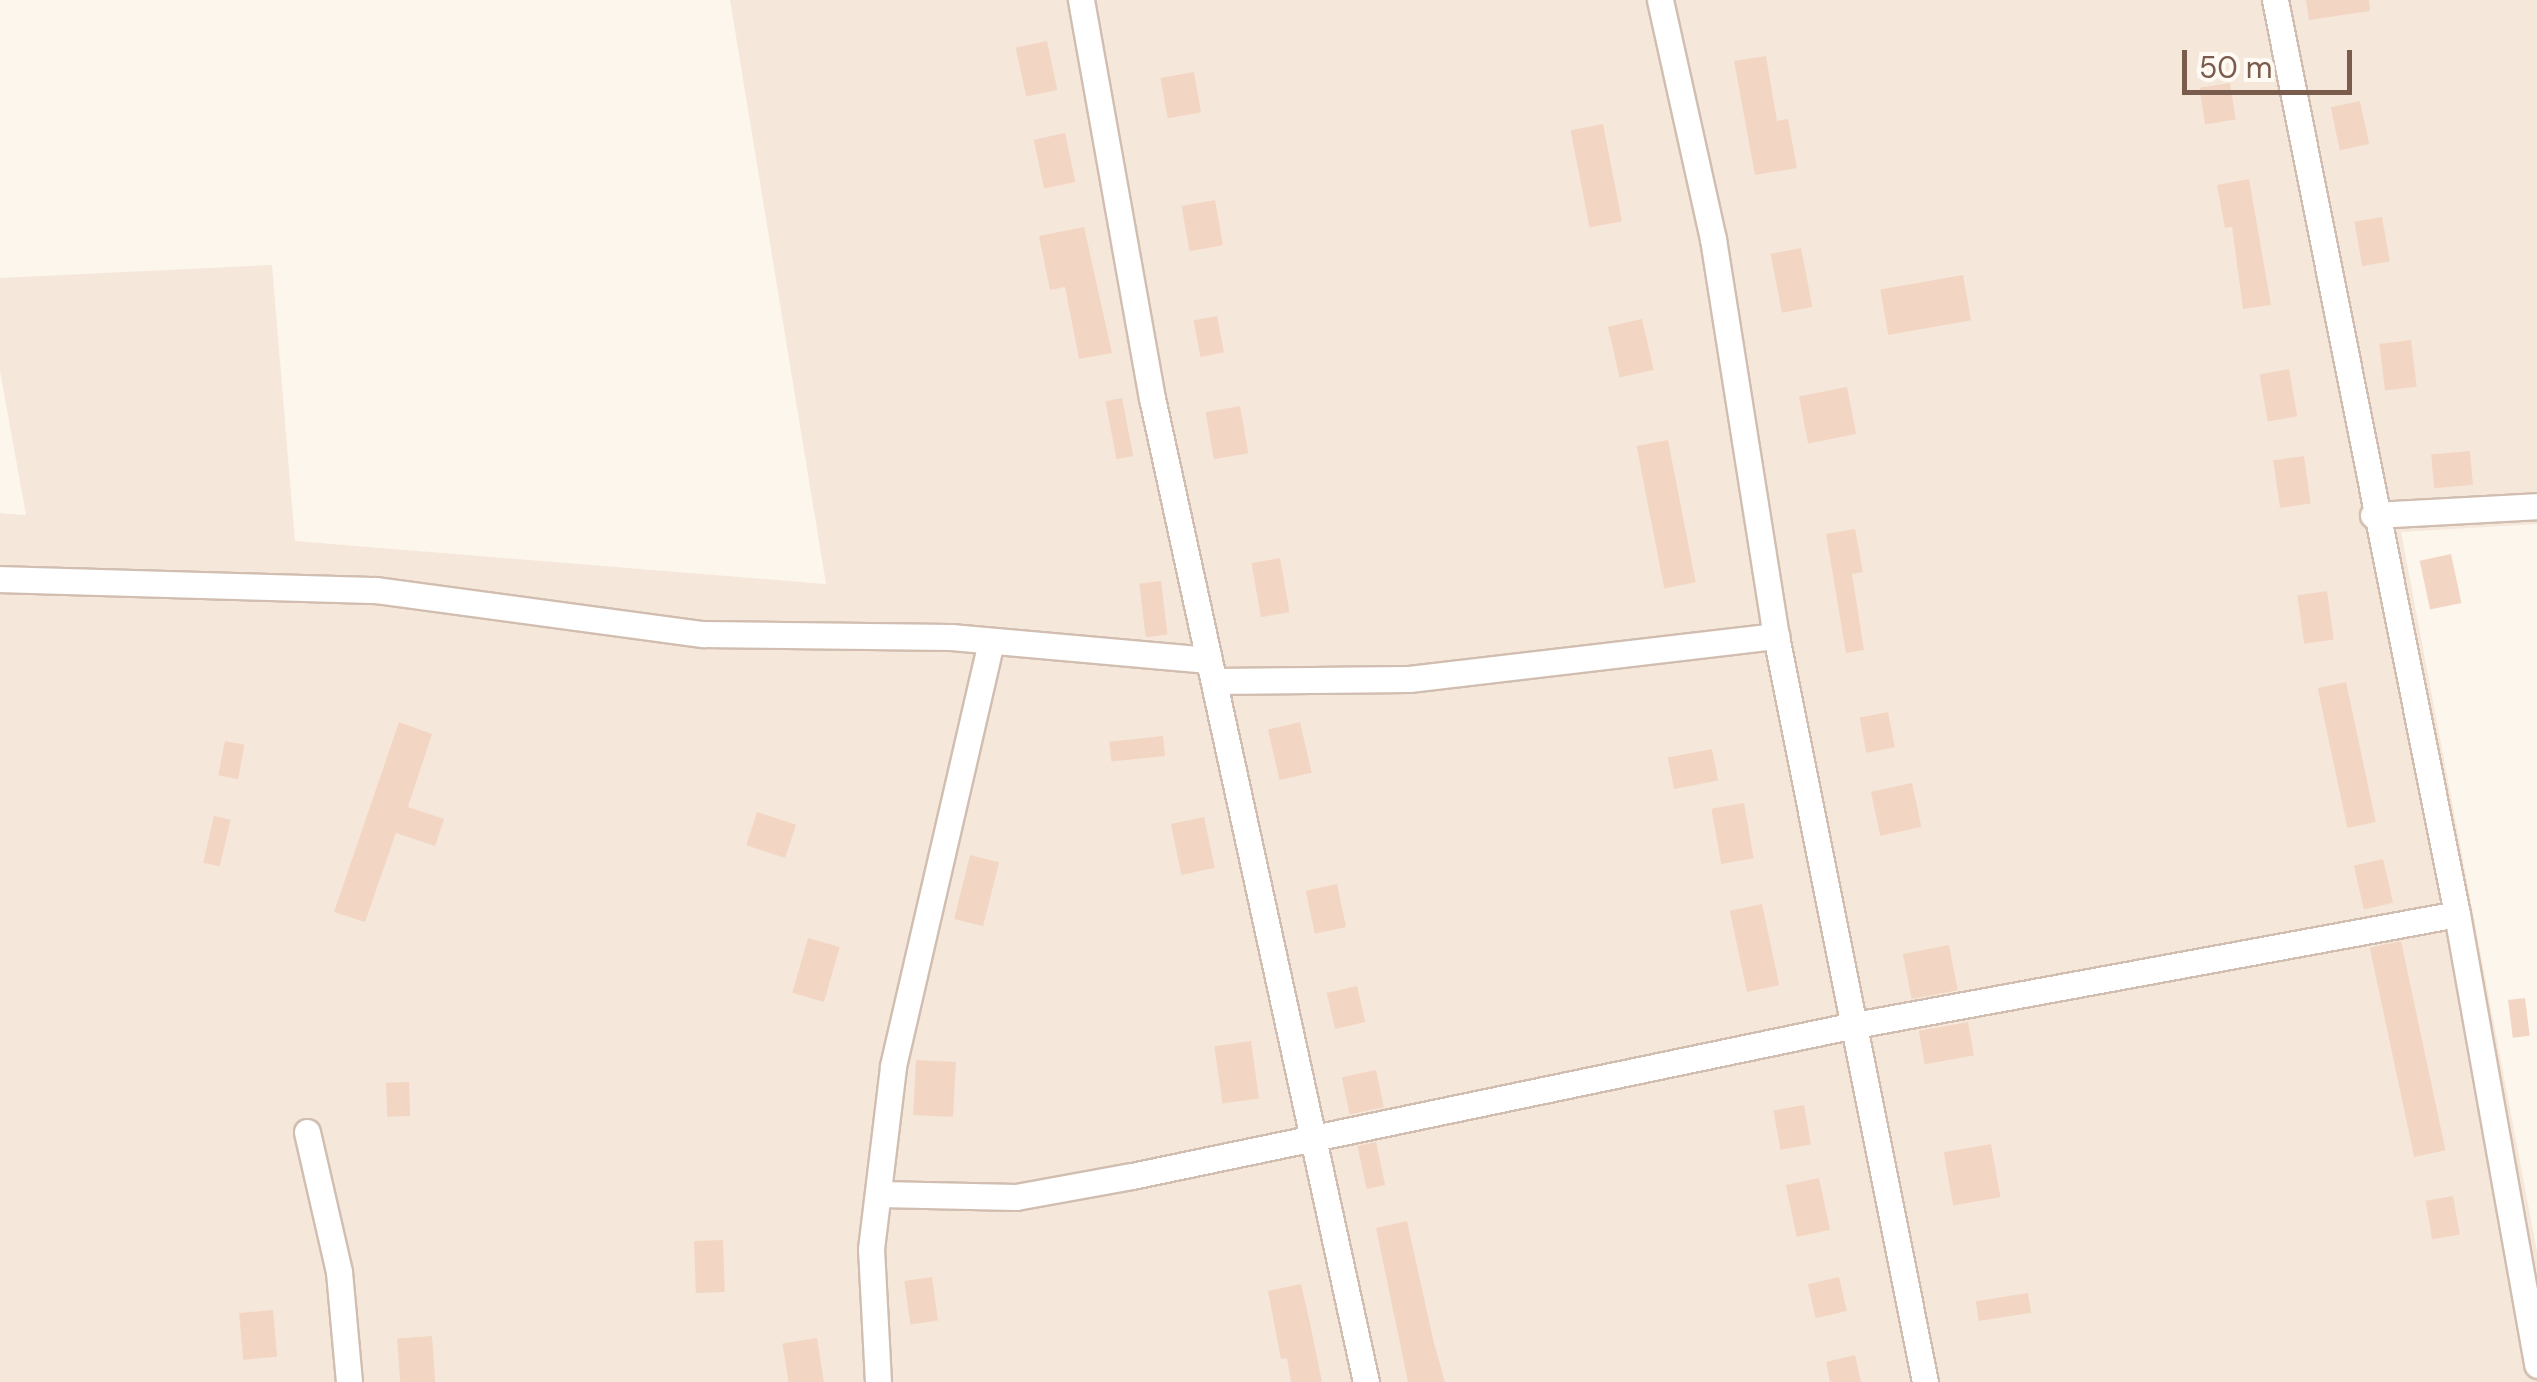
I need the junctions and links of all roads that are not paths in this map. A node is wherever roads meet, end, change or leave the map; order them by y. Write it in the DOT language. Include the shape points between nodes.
graph roads {
  1 [pos="1081,0"];
  2 [pos="1660,0"];
  3 [pos="2275,0"];
  4 [pos="2537,506"];
  5 [pos="2374,515"];
  6 [pos="0,579"];
  7 [pos="1776,636"];
  8 [pos="990,642"];
  9 [pos="1211,671"];
  10 [pos="2457,914"];
  11 [pos="1850,1026"];
  12 [pos="306,1132"];
  13 [pos="1313,1137"];
  14 [pos="880,1194"];
  15 [pos="2537,1365"];
  16 [pos="349,1382"];
  17 [pos="878,1382"];
  18 [pos="1366,1382"];
  19 [pos="1925,1382"];
  1 -- 9 [label="street" via="1152,398"];
  2 -- 7 [label="street" via="1712,239"];
  3 -- 5 [label="street"];
  4 -- 5 [label="street"];
  5 -- 10 [label="street"];
  6 -- 8 [label="street" via="376,590 702,634"];
  7 -- 9 [label="street" via="1408,679"];
  7 -- 11 [label="street"];
  8 -- 9 [label="street"];
  8 -- 14 [label="street" via="918,940 893,1066"];
  9 -- 13 [label="street"];
  10 -- 11 [label="street"];
  10 -- 15 [label="street"];
  11 -- 13 [label="street"];
  11 -- 19 [label="street"];
  12 -- 16 [label="street" via="339,1272"];
  13 -- 14 [label="street" via="1016,1197"];
  13 -- 18 [label="street"];
  14 -- 17 [label="street" via="871,1249"];
}
